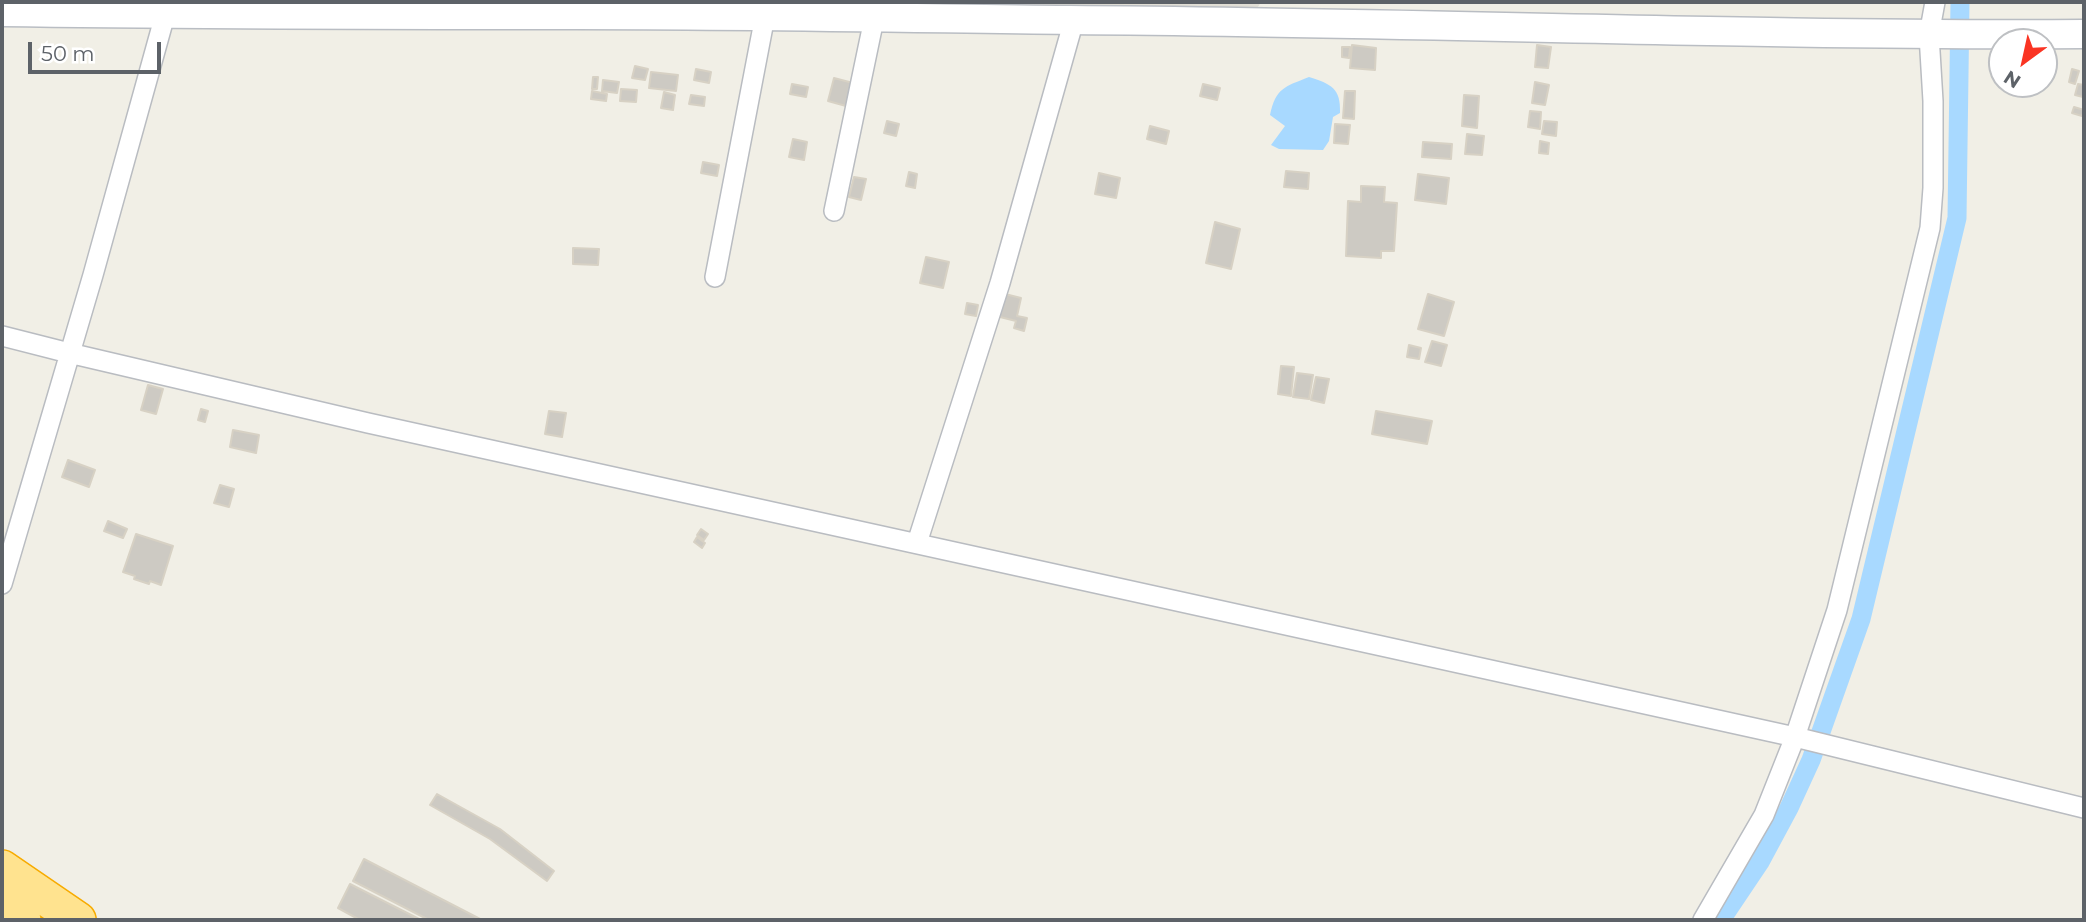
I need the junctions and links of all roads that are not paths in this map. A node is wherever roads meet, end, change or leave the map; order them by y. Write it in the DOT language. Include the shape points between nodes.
graph roads {
  1 [pos="1935,2"];
  2 [pos="577,8"];
  3 [pos="2,12"];
  4 [pos="165,15"];
  5 [pos="765,16"];
  6 [pos="874,19"];
  7 [pos="1074,20"];
  8 [pos="2084,34"];
  9 [pos="1947,35"];
  10 [pos="834,211"];
  11 [pos="715,277"];
  12 [pos="2,336"];
  13 [pos="69,353"];
  14 [pos="917,543"];
  15 [pos="2,584"];
  16 [pos="1810,741"];
  17 [pos="2084,808"];
  18 [pos="2,868"];
  19 [pos="2,906"];
  20 [pos="23,920"];
  21 [pos="78,920"];
  22 [pos="1703,920"];
  1 -- 9 [label="street"];
  2 -- 4 [label="street"];
  2 -- 5 [label="street"];
  3 -- 4 [label="street"];
  4 -- 13 [label="street"];
  5 -- 6 [label="street"];
  5 -- 11 [label="street"];
  6 -- 7 [label="street"];
  6 -- 10 [label="street"];
  7 -- 9 [label="street"];
  7 -- 14 [label="street" via="1000,283"];
  8 -- 9 [label="street"];
  9 -- 16 [label="street" via="1933,101 1930,228 1837,610"];
  12 -- 13 [label="street"];
  13 -- 14 [label="street"];
  13 -- 15 [label="street"];
  14 -- 16 [label="street"];
  16 -- 17 [label="street"];
  16 -- 22 [label="street"];
  18 -- 21 [label="highway"];
  19 -- 20 [label="highway"];
}
